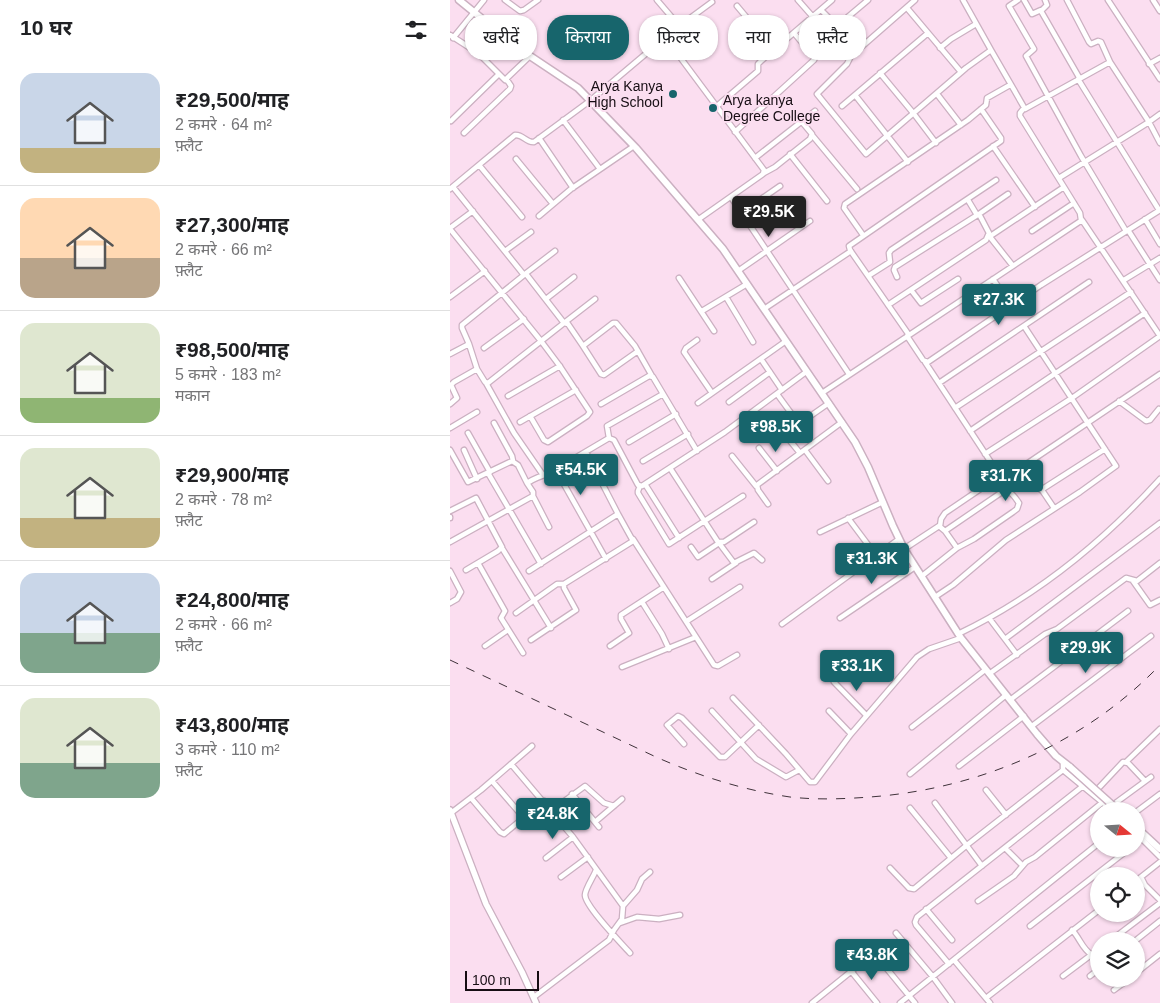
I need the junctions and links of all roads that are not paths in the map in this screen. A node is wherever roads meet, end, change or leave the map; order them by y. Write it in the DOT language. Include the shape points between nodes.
graph roads {
  1 [pos="459,0"];
  2 [pos="484,0"];
  3 [pos="538,0"];
  4 [pos="657,0"];
  5 [pos="798,0"];
  6 [pos="868,0"];
  7 [pos="915,0"];
  8 [pos="963,0"];
  9 [pos="1005,0"];
  10 [pos="1018,0"];
  11 [pos="1024,0"];
  12 [pos="1044,0"];
  13 [pos="1067,0"];
  14 [pos="1108,0"];
  15 [pos="1152,0"];
  16 [pos="507,1"];
  17 [pos="830,1"];
  18 [pos="712,2"];
  19 [pos="737,6"];
  20 [pos="1009,6"];
  21 [pos="907,8"];
  22 [pos="821,10"];
  23 [pos="1041,10"];
  24 [pos="1160,11"];
  25 [pos="473,12"];
  26 [pos="477,15"];
  27 [pos="670,15"];
  28 [pos="694,15"];
  29 [pos="745,15"];
  30 [pos="811,15"];
  31 [pos="815,15"];
  32 [pos="826,15"];
  33 [pos="850,15"];
  34 [pos="976,24"];
  35 [pos="799,29"];
  36 [pos="794,33"];
  37 [pos="928,33"];
  38 [pos="451,37"];
  39 [pos="789,37"];
  40 [pos="799,39"];
  41 [pos="940,48"];
  42 [pos="991,50"];
  43 [pos="1160,58"];
  44 [pos="639,59"];
  45 [pos="525,60"];
  46 [pos="535,60"];
  47 [pos="682,60"];
  48 [pos="762,60"];
  49 [pos="814,60"];
  50 [pos="1110,62"];
  51 [pos="1150,64"];
  52 [pos="961,72"];
  53 [pos="880,73"];
  54 [pos="499,74"];
  55 [pos="1079,79"];
  56 [pos="1160,79"];
  57 [pos="506,80"];
  58 [pos="1010,85"];
  59 [pos="937,94"];
  60 [pos="855,95"];
  61 [pos="1048,97"];
  62 [pos="591,100"];
  63 [pos="716,106"];
  64 [pos="842,106"];
  65 [pos="981,108"];
  66 [pos="1024,108"];
  67 [pos="815,111"];
  68 [pos="914,114"];
  69 [pos="1160,114"];
  70 [pos="451,120"];
  71 [pos="563,120"];
  72 [pos="802,122"];
  73 [pos="1149,122"];
  74 [pos="961,124"];
  75 [pos="734,132"];
  76 [pos="464,133"];
  77 [pos="812,135"];
  78 [pos="887,137"];
  79 [pos="539,138"];
  80 [pos="1117,141"];
  81 [pos="936,143"];
  82 [pos="1160,143"];
  83 [pos="634,146"];
  84 [pos="993,146"];
  85 [pos="790,154"];
  86 [pos="755,158"];
  87 [pos="516,159"];
  88 [pos="908,162"];
  89 [pos="1085,162"];
  90 [pos="479,165"];
  91 [pos="600,169"];
  92 [pos="764,173"];
  93 [pos="1059,178"];
  94 [pos="996,180"];
  95 [pos="780,186"];
  96 [pos="1064,187"];
  97 [pos="452,188"];
  98 [pos="573,188"];
  99 [pos="857,188"];
  100 [pos="1008,194"];
  101 [pos="731,197"];
  102 [pos="968,200"];
  103 [pos="827,201"];
  104 [pos="1074,203"];
  105 [pos="553,204"];
  106 [pos="1035,207"];
  107 [pos="1160,210"];
  108 [pos="473,212"];
  109 [pos="741,212"];
  110 [pos="978,215"];
  111 [pos="539,216"];
  112 [pos="522,217"];
  113 [pos="699,219"];
  114 [pos="1145,219"];
  115 [pos="1081,220"];
  116 [pos="810,221"];
  117 [pos="450,229"];
  118 [pos="1127,230"];
  119 [pos="1032,231"];
  120 [pos="531,232"];
  121 [pos="863,235"];
  122 [pos="989,237"];
  123 [pos="1160,244"];
  124 [pos="1101,246"];
  125 [pos="505,250"];
  126 [pos="555,251"];
  127 [pos="851,251"];
  128 [pos="767,252"];
  129 [pos="1160,258"];
  130 [pos="1150,265"];
  131 [pos="1013,266"];
  132 [pos="485,271"];
  133 [pos="738,271"];
  134 [pos="525,274"];
  135 [pos="868,276"];
  136 [pos="898,277"];
  137 [pos="574,278"];
  138 [pos="679,278"];
  139 [pos="958,278"];
  140 [pos="993,279"];
  141 [pos="1124,280"];
  142 [pos="1160,280"];
  143 [pos="1089,282"];
  144 [pos="748,284"];
  145 [pos="793,290"];
  146 [pos="911,290"];
  147 [pos="1131,292"];
  148 [pos="503,293"];
  149 [pos="450,297"];
  150 [pos="726,297"];
  151 [pos="546,299"];
  152 [pos="595,299"];
  153 [pos="888,305"];
  154 [pos="1011,306"];
  155 [pos="764,309"];
  156 [pos="702,311"];
  157 [pos="1145,313"];
  158 [pos="524,318"];
  159 [pos="564,323"];
  160 [pos="1024,326"];
  161 [pos="714,331"];
  162 [pos="1160,335"];
  163 [pos="908,336"];
  164 [pos="697,340"];
  165 [pos="541,341"];
  166 [pos="786,341"];
  167 [pos="754,342"];
  168 [pos="469,344"];
  169 [pos="583,346"];
  170 [pos="484,348"];
  171 [pos="638,351"];
  172 [pos="1041,352"];
  173 [pos="450,354"];
  174 [pos="761,359"];
  175 [pos="925,362"];
  176 [pos="560,366"];
  177 [pos="477,369"];
  178 [pos="770,372"];
  179 [pos="806,372"];
  180 [pos="849,374"];
  181 [pos="1056,374"];
  182 [pos="1160,374"];
  183 [pos="652,376"];
  184 [pos="486,383"];
  185 [pos="939,383"];
  186 [pos="576,390"];
  187 [pos="782,390"];
  188 [pos="712,393"];
  189 [pos="822,393"];
  190 [pos="663,394"];
  191 [pos="777,394"];
  192 [pos="508,396"];
  193 [pos="1072,398"];
  194 [pos="1119,401"];
  195 [pos="729,402"];
  196 [pos="698,403"];
  197 [pos="829,403"];
  198 [pos="450,404"];
  199 [pos="601,404"];
  200 [pos="955,408"];
  201 [pos="1158,409"];
  202 [pos="477,412"];
  203 [pos="676,414"];
  204 [pos="530,416"];
  205 [pos="520,422"];
  206 [pos="842,422"];
  207 [pos="1088,422"];
  208 [pos="494,423"];
  209 [pos="778,426"];
  210 [pos="450,428"];
  211 [pos="970,431"];
  212 [pos="468,433"];
  213 [pos="688,434"];
  214 [pos="610,438"];
  215 [pos="629,442"];
  216 [pos="759,448"];
  217 [pos="1105,449"];
  218 [pos="450,450"];
  219 [pos="464,450"];
  220 [pos="697,451"];
  221 [pos="586,452"];
  222 [pos="803,452"];
  223 [pos="985,454"];
  224 [pos="732,456"];
  225 [pos="643,460"];
  226 [pos="513,461"];
  227 [pos="992,464"];
  228 [pos="670,468"];
  229 [pos="556,470"];
  230 [pos="777,471"];
  231 [pos="489,472"];
  232 [pos="543,475"];
  233 [pos="477,479"];
  234 [pos="1160,479"];
  235 [pos="828,482"];
  236 [pos="527,483"];
  237 [pos="1156,483"];
  238 [pos="642,485"];
  239 [pos="756,486"];
  240 [pos="1160,488"];
  241 [pos="1041,490"];
  242 [pos="1006,491"];
  243 [pos="533,496"];
  244 [pos="743,496"];
  245 [pos="883,502"];
  246 [pos="768,504"];
  247 [pos="1054,508"];
  248 [pos="508,510"];
  249 [pos="450,511"];
  250 [pos="618,514"];
  251 [pos="848,518"];
  252 [pos="489,522"];
  253 [pos="704,522"];
  254 [pos="754,522"];
  255 [pos="1160,523"];
  256 [pos="940,526"];
  257 [pos="549,527"];
  258 [pos="591,531"];
  259 [pos="945,531"];
  260 [pos="820,532"];
  261 [pos="679,538"];
  262 [pos="899,538"];
  263 [pos="633,539"];
  264 [pos="450,542"];
  265 [pos="719,543"];
  266 [pos="690,547"];
  267 [pos="502,548"];
  268 [pos="957,548"];
  269 [pos="904,549"];
  270 [pos="875,554"];
  271 [pos="606,559"];
  272 [pos="762,560"];
  273 [pos="1160,562"];
  274 [pos="736,563"];
  275 [pos="478,564"];
  276 [pos="540,564"];
  277 [pos="915,567"];
  278 [pos="466,570"];
  279 [pos="529,570"];
  280 [pos="450,571"];
  281 [pos="922,576"];
  282 [pos="712,579"];
  283 [pos="1133,581"];
  284 [pos="564,584"];
  285 [pos="664,587"];
  286 [pos="740,587"];
  287 [pos="935,597"];
  288 [pos="1160,600"];
  289 [pos="534,601"];
  290 [pos="642,602"];
  291 [pos="450,603"];
  292 [pos="1128,611"];
  293 [pos="516,613"];
  294 [pos="840,618"];
  295 [pos="989,618"];
  296 [pos="687,621"];
  297 [pos="782,624"];
  298 [pos="551,628"];
  299 [pos="508,630"];
  300 [pos="959,636"];
  301 [pos="1151,636"];
  302 [pos="696,637"];
  303 [pos="1005,639"];
  304 [pos="531,640"];
  305 [pos="485,646"];
  306 [pos="610,646"];
  307 [pos="669,649"];
  308 [pos="523,653"];
  309 [pos="1016,654"];
  310 [pos="737,655"];
  311 [pos="622,667"];
  312 [pos="987,672"];
  313 [pos="834,682"];
  314 [pos="734,698"];
  315 [pos="1008,698"];
  316 [pos="712,711"];
  317 [pos="829,711"];
  318 [pos="866,715"];
  319 [pos="1024,716"];
  320 [pos="759,725"];
  321 [pos="1032,726"];
  322 [pos="912,727"];
  323 [pos="1160,729"];
  324 [pos="851,734"];
  325 [pos="740,742"];
  326 [pos="684,744"];
  327 [pos="532,746"];
  328 [pos="1126,762"];
  329 [pos="511,764"];
  330 [pos="959,766"];
  331 [pos="1066,768"];
  332 [pos="799,770"];
  333 [pos="910,774"];
  334 [pos="1151,776"];
  335 [pos="492,781"];
  336 [pos="1145,781"];
  337 [pos="1083,786"];
  338 [pos="986,790"];
  339 [pos="572,794"];
  340 [pos="1093,794"];
  341 [pos="1160,794"];
  342 [pos="471,798"];
  343 [pos="622,799"];
  344 [pos="544,801"];
  345 [pos="1103,802"];
  346 [pos="1109,802"];
  347 [pos="1120,802"];
  348 [pos="935,803"];
  349 [pos="1145,805"];
  350 [pos="614,806"];
  351 [pos="910,808"];
  352 [pos="552,810"];
  353 [pos="450,811"];
  354 [pos="1090,813"];
  355 [pos="1006,815"];
  356 [pos="524,818"];
  357 [pos="595,822"];
  358 [pos="599,827"];
  359 [pos="1145,835"];
  360 [pos="573,837"];
  361 [pos="1145,842"];
  362 [pos="967,845"];
  363 [pos="1005,848"];
  364 [pos="1160,849"];
  365 [pos="1090,850"];
  366 [pos="588,856"];
  367 [pos="1160,857"];
  368 [pos="546,858"];
  369 [pos="951,858"];
  370 [pos="1117,858"];
  371 [pos="1160,862"];
  372 [pos="1022,865"];
  373 [pos="982,866"];
  374 [pos="890,868"];
  375 [pos="596,870"];
  376 [pos="650,872"];
  377 [pos="1145,874"];
  378 [pos="562,878"];
  379 [pos="1145,886"];
  380 [pos="978,901"];
  381 [pos="1160,901"];
  382 [pos="623,906"];
  383 [pos="926,909"];
  384 [pos="680,915"];
  385 [pos="1090,917"];
  386 [pos="1160,921"];
  387 [pos="620,923"];
  388 [pos="1030,926"];
  389 [pos="1072,930"];
  390 [pos="1121,932"];
  391 [pos="612,933"];
  392 [pos="896,933"];
  393 [pos="1145,933"];
  394 [pos="952,940"];
  395 [pos="630,952"];
  396 [pos="1090,954"];
  397 [pos="1160,954"];
  398 [pos="1090,956"];
  399 [pos="954,960"];
  400 [pos="949,964"];
  401 [pos="1145,966"];
  402 [pos="851,971"];
  403 [pos="1063,976"];
  404 [pos="933,977"];
  405 [pos="1118,987"];
  406 [pos="1114,990"];
  407 [pos="909,996"];
  408 [pos="986,998"];
  409 [pos="535,1000"];
  410 [pos="812,1003"];
  411 [pos="877,1003"];
  412 [pos="900,1003"];
  413 [pos="915,1003"];
  414 [pos="952,1003"];
  415 [pos="990,1003"];
  1 -- 25 [label="main road"];
  2 -- 25 [label="street"];
  3 -- 16 [label="street" via="520,11"];
  4 -- 27 [label="street"];
  5 -- 30 [label="street"];
  6 -- 33 [label="street"];
  7 -- 21 [label="street"];
  8 -- 34 [label="street"];
  9 -- 20 [label="street"];
  10 -- 20 [label="street"];
  11 -- 23 [label="street" via="1031,13"];
  12 -- 23 [label="street" via="1047,5"];
  13 -- 50 [label="street" via="1089,42 1101,42"];
  14 -- 51 [label="street"];
  15 -- 24 [label="street"];
  17 -- 22 [label="street"];
  18 -- 28 [label="street"];
  19 -- 29 [label="street"];
  20 -- 61 [label="street" via="1034,49 1026,56"];
  21 -- 37 [label="street"];
  21 -- 78 [label="street" via="851,56 817,94 865,154"];
  22 -- 31 [label="street"];
  22 -- 32 [label="street"];
  23 -- 55 [label="street"];
  25 -- 26 [label="main road"];
  25 -- 38 [label="street"];
  34 -- 41 [label="street"];
  34 -- 42 [label="street"];
  35 -- 36 [label="street"];
  36 -- 39 [label="street"];
  36 -- 40 [label="street"];
  37 -- 41 [label="street"];
  37 -- 53 [label="street"];
  38 -- 54 [label="street" via="478,53"];
  41 -- 52 [label="street"];
  42 -- 52 [label="street"];
  42 -- 58 [label="street"];
  43 -- 51 [label="street"];
  44 -- 62 [label="street"];
  45 -- 57 [label="street"];
  46 -- 62 [label="main road"];
  47 -- 63 [label="street"];
  48 -- 63 [label="street" via="758,63 758,71"];
  49 -- 75 [label="street"];
  50 -- 55 [label="street"];
  50 -- 73 [label="street"];
  51 -- 56 [label="street"];
  52 -- 59 [label="street"];
  53 -- 60 [label="street"];
  53 -- 68 [label="street"];
  54 -- 57 [label="street"];
  54 -- 70 [label="street"];
  55 -- 61 [label="street"];
  55 -- 80 [label="street"];
  57 -- 76 [label="street" via="510,89"];
  58 -- 65 [label="street" via="987,98"];
  58 -- 66 [label="street"];
  59 -- 68 [label="street"];
  59 -- 74 [label="street"];
  60 -- 64 [label="street"];
  60 -- 78 [label="street"];
  61 -- 66 [label="street"];
  61 -- 89 [label="street"];
  62 -- 71 [label="street"];
  62 -- 83 [label="main road"];
  63 -- 75 [label="street"];
  65 -- 74 [label="street"];
  65 -- 84 [label="street" via="1001,138"];
  66 -- 93 [label="street" via="1020,116"];
  67 -- 72 [label="street"];
  68 -- 78 [label="street"];
  68 -- 81 [label="street"];
  69 -- 73 [label="street"];
  71 -- 79 [label="street"];
  71 -- 91 [label="street"];
  72 -- 77 [label="street"];
  72 -- 86 [label="street"];
  73 -- 80 [label="street"];
  73 -- 82 [label="street"];
  74 -- 81 [label="street"];
  75 -- 86 [label="street"];
  77 -- 85 [label="street"];
  77 -- 99 [label="street"];
  78 -- 88 [label="street"];
  79 -- 90 [label="street" via="532,143 515,135"];
  79 -- 98 [label="street"];
  80 -- 89 [label="street"];
  80 -- 107 [label="street"];
  81 -- 88 [label="street"];
  83 -- 91 [label="street"];
  83 -- 113 [label="main road"];
  84 -- 106 [label="street"];
  84 -- 121 [label="street"];
  85 -- 92 [label="street"];
  85 -- 103 [label="street"];
  86 -- 92 [label="street"];
  87 -- 105 [label="street"];
  88 -- 121 [label="street" via="845,204 844,208"];
  89 -- 93 [label="street"];
  89 -- 118 [label="street"];
  90 -- 97 [label="street"];
  90 -- 112 [label="street"];
  91 -- 98 [label="street"];
  92 -- 101 [label="street"];
  93 -- 96 [label="street"];
  94 -- 102 [label="street"];
  95 -- 109 [label="street"];
  96 -- 104 [label="street"];
  96 -- 106 [label="street"];
  97 -- 108 [label="street"];
  98 -- 105 [label="street"];
  100 -- 110 [label="street"];
  101 -- 109 [label="street"];
  101 -- 113 [label="street"];
  102 -- 110 [label="street"];
  102 -- 135 [label="street" via="891,250 890,262"];
  104 -- 115 [label="street"];
  104 -- 119 [label="street"];
  105 -- 111 [label="street"];
  106 -- 122 [label="street"];
  107 -- 114 [label="street"];
  108 -- 117 [label="street"];
  108 -- 125 [label="street"];
  109 -- 128 [label="street"];
  110 -- 122 [label="street"];
  110 -- 136 [label="street" via="895,267"];
  113 -- 133 [label="main road"];
  114 -- 118 [label="street"];
  114 -- 123 [label="street"];
  115 -- 124 [label="street"];
  115 -- 131 [label="street"];
  116 -- 128 [label="street"];
  117 -- 132 [label="street"];
  118 -- 124 [label="street"];
  118 -- 130 [label="street"];
  120 -- 125 [label="street"];
  121 -- 127 [label="street" via="848,246"];
  122 -- 131 [label="street"];
  122 -- 146 [label="street"];
  124 -- 141 [label="street"];
  124 -- 154 [label="street"];
  125 -- 134 [label="street"];
  126 -- 134 [label="street"];
  127 -- 135 [label="street"];
  127 -- 145 [label="street"];
  128 -- 133 [label="street"];
  128 -- 145 [label="street"];
  129 -- 130 [label="street"];
  130 -- 141 [label="street"];
  130 -- 142 [label="street"];
  131 -- 140 [label="street"];
  132 -- 148 [label="street"];
  132 -- 149 [label="street"];
  133 -- 144 [label="main road"];
  134 -- 148 [label="street"];
  134 -- 151 [label="street"];
  135 -- 153 [label="street"];
  137 -- 151 [label="street"];
  138 -- 156 [label="street"];
  139 -- 146 [label="street" via="920,303"];
  140 -- 154 [label="street"];
  140 -- 163 [label="street"];
  141 -- 147 [label="street"];
  143 -- 160 [label="street"];
  144 -- 150 [label="street"];
  144 -- 155 [label="main road"];
  145 -- 155 [label="street"];
  145 -- 180 [label="street"];
  146 -- 153 [label="street"];
  147 -- 157 [label="street"];
  147 -- 172 [label="street"];
  148 -- 158 [label="street"];
  148 -- 168 [label="street" via="462,325"];
  150 -- 156 [label="street"];
  150 -- 167 [label="street"];
  151 -- 159 [label="street"];
  152 -- 159 [label="street"];
  153 -- 163 [label="street"];
  154 -- 175 [label="street"];
  155 -- 166 [label="main road"];
  156 -- 161 [label="street"];
  157 -- 162 [label="street"];
  157 -- 181 [label="street"];
  158 -- 165 [label="street"];
  158 -- 170 [label="street"];
  159 -- 165 [label="street"];
  159 -- 169 [label="street"];
  160 -- 172 [label="street"];
  160 -- 185 [label="street"];
  162 -- 193 [label="street"];
  163 -- 175 [label="street"];
  163 -- 180 [label="street"];
  164 -- 188 [label="street" via="684,352"];
  165 -- 176 [label="street"];
  165 -- 184 [label="street"];
  166 -- 174 [label="street"];
  166 -- 179 [label="main road"];
  168 -- 173 [label="street"];
  168 -- 177 [label="street"];
  169 -- 171 [label="street" via="614,323"];
  169 -- 171 [label="street" via="604,375"];
  171 -- 183 [label="street"];
  172 -- 181 [label="street"];
  172 -- 200 [label="street"];
  174 -- 178 [label="street"];
  174 -- 188 [label="street"];
  175 -- 185 [label="street"];
  176 -- 186 [label="street"];
  176 -- 192 [label="street"];
  177 -- 184 [label="street"];
  177 -- 198 [label="street" via="452,384 457,398"];
  178 -- 187 [label="street"];
  178 -- 195 [label="street"];
  179 -- 187 [label="street"];
  179 -- 189 [label="main road"];
  180 -- 189 [label="street"];
  181 -- 193 [label="street"];
  181 -- 211 [label="street"];
  182 -- 194 [label="street"];
  183 -- 190 [label="street"];
  183 -- 199 [label="street"];
  184 -- 232 [label="street" via="514,433"];
  185 -- 200 [label="street"];
  186 -- 204 [label="street"];
  186 -- 204 [label="street" via="590,414 548,442"];
  187 -- 191 [label="street"];
  188 -- 196 [label="street"];
  189 -- 197 [label="main road"];
  190 -- 203 [label="street"];
  190 -- 214 [label="street" via="608,426"];
  191 -- 197 [label="street" via="799,424"];
  191 -- 220 [label="street"];
  193 -- 207 [label="street"];
  193 -- 223 [label="street"];
  194 -- 201 [label="street" via="1147,421"];
  194 -- 207 [label="street"];
  197 -- 206 [label="main road"];
  200 -- 211 [label="street"];
  202 -- 210 [label="street"];
  203 -- 213 [label="street"];
  203 -- 215 [label="street"];
  204 -- 205 [label="street"];
  206 -- 222 [label="street"];
  206 -- 245 [label="main road" via="868,467"];
  207 -- 217 [label="street"];
  207 -- 241 [label="street" via="1025,465"];
  208 -- 226 [label="street"];
  209 -- 222 [label="street"];
  211 -- 223 [label="street"];
  212 -- 231 [label="street"];
  213 -- 220 [label="street"];
  213 -- 225 [label="street"];
  214 -- 221 [label="street"];
  214 -- 238 [label="street" via="632,475"];
  216 -- 230 [label="street"];
  217 -- 241 [label="street"];
  217 -- 247 [label="street" via="1115,464 1114,468"];
  218 -- 233 [label="street" via="468,482"];
  219 -- 233 [label="street"];
  220 -- 228 [label="street"];
  221 -- 229 [label="street"];
  221 -- 250 [label="street"];
  222 -- 230 [label="street"];
  222 -- 235 [label="street"];
  223 -- 227 [label="street"];
  224 -- 239 [label="street"];
  226 -- 231 [label="street"];
  226 -- 236 [label="street"];
  228 -- 238 [label="street"];
  228 -- 253 [label="street"];
  229 -- 232 [label="street"];
  229 -- 258 [label="street"];
  230 -- 239 [label="street"];
  231 -- 233 [label="street"];
  231 -- 248 [label="street"];
  232 -- 236 [label="street"];
  234 -- 237 [label="street"];
  236 -- 243 [label="street"];
  237 -- 240 [label="street"];
  237 -- 295 [label="street" via="1081,555 1030,593"];
  238 -- 261 [label="street"];
  238 -- 261 [label="street" via="638,493 667,542 670,544"];
  239 -- 246 [label="street"];
  241 -- 247 [label="street"];
  242 -- 256 [label="street" via="1009,485 1001,475 945,513"];
  242 -- 259 [label="street"];
  242 -- 268 [label="street" via="1019,503 1017,509"];
  243 -- 248 [label="street"];
  243 -- 257 [label="street"];
  244 -- 253 [label="street"];
  245 -- 251 [label="street"];
  245 -- 262 [label="main road"];
  247 -- 287 [label="street" via="1006,540"];
  248 -- 252 [label="street"];
  248 -- 276 [label="street"];
  249 -- 252 [label="street" via="476,498"];
  250 -- 258 [label="street"];
  250 -- 263 [label="street"];
  251 -- 260 [label="street"];
  251 -- 270 [label="street"];
  252 -- 264 [label="street"];
  252 -- 267 [label="street"];
  253 -- 261 [label="street"];
  253 -- 265 [label="street"];
  254 -- 265 [label="street"];
  255 -- 303 [label="street"];
  256 -- 259 [label="street"];
  256 -- 269 [label="street"];
  258 -- 271 [label="street"];
  258 -- 276 [label="street"];
  259 -- 268 [label="street"];
  262 -- 269 [label="main road"];
  262 -- 270 [label="street"];
  263 -- 271 [label="street" via="632,543"];
  263 -- 285 [label="street"];
  265 -- 266 [label="street" via="698,557"];
  265 -- 274 [label="street"];
  267 -- 275 [label="street"];
  267 -- 289 [label="street"];
  268 -- 281 [label="street"];
  269 -- 277 [label="main road"];
  270 -- 297 [label="street"];
  271 -- 284 [label="street"];
  272 -- 274 [label="street" via="754,553"];
  273 -- 283 [label="street"];
  274 -- 282 [label="street"];
  275 -- 278 [label="street"];
  275 -- 299 [label="street" via="505,610 501,616"];
  276 -- 279 [label="street"];
  277 -- 281 [label="main road"];
  277 -- 294 [label="street"];
  280 -- 291 [label="street" via="461,592"];
  281 -- 287 [label="main road"];
  283 -- 288 [label="street" via="1150,605"];
  283 -- 309 [label="street" via="1126,578 1057,629"];
  284 -- 289 [label="street" via="557,584"];
  284 -- 298 [label="street" via="576,610"];
  285 -- 290 [label="street"];
  285 -- 296 [label="street"];
  286 -- 296 [label="street"];
  287 -- 300 [label="main road"];
  289 -- 293 [label="street"];
  289 -- 298 [label="street"];
  290 -- 306 [label="street" via="621,615 629,632"];
  290 -- 307 [label="street"];
  292 -- 315 [label="street"];
  295 -- 300 [label="street"];
  295 -- 303 [label="street"];
  296 -- 302 [label="street"];
  298 -- 304 [label="street"];
  299 -- 305 [label="street"];
  299 -- 308 [label="street"];
  300 -- 312 [label="main road"];
  300 -- 318 [label="street" via="917,656"];
  301 -- 321 [label="street"];
  302 -- 307 [label="street"];
  302 -- 310 [label="street" via="716,666"];
  303 -- 309 [label="street"];
  307 -- 311 [label="street"];
  309 -- 312 [label="street"];
  312 -- 315 [label="main road"];
  312 -- 322 [label="street"];
  313 -- 318 [label="street"];
  314 -- 320 [label="street"];
  315 -- 319 [label="main road"];
  315 -- 333 [label="street"];
  316 -- 325 [label="street"];
  317 -- 324 [label="street"];
  318 -- 324 [label="street"];
  319 -- 321 [label="main road"];
  319 -- 330 [label="street"];
  320 -- 325 [label="street"];
  320 -- 332 [label="street"];
  321 -- 331 [label="main road"];
  323 -- 328 [label="street"];
  324 -- 332 [label="street" via="817,781 810,782"];
  325 -- 326 [label="street" via="725,757 720,757 678,716 667,726"];
  325 -- 332 [label="street" via="756,759 786,777"];
  327 -- 329 [label="street"];
  328 -- 336 [label="street"];
  328 -- 340 [label="street" via="1120,764"];
  329 -- 335 [label="street"];
  329 -- 344 [label="street"];
  331 -- 337 [label="street"];
  331 -- 346 [label="main road, bridge"];
  331 -- 355 [label="street"];
  334 -- 336 [label="street"];
  335 -- 342 [label="street"];
  335 -- 356 [label="street"];
  336 -- 347 [label="street"];
  337 -- 340 [label="street"];
  337 -- 363 [label="street"];
  338 -- 355 [label="street"];
  339 -- 350 [label="street" via="585,786 604,804"];
  339 -- 352 [label="street"];
  339 -- 357 [label="street"];
  340 -- 345 [label="street"];
  341 -- 349 [label="street"];
  342 -- 353 [label="street"];
  342 -- 356 [label="street" via="502,833"];
  343 -- 350 [label="street"];
  344 -- 352 [label="street"];
  344 -- 356 [label="street"];
  348 -- 362 [label="street"];
  350 -- 357 [label="street"];
  351 -- 369 [label="street"];
  352 -- 360 [label="street"];
  353 -- 409 [label="street" via="486,904"];
  354 -- 372 [label="street"];
  355 -- 362 [label="street"];
  357 -- 358 [label="street"];
  359 -- 364 [label="main road"];
  360 -- 366 [label="street"];
  360 -- 368 [label="street"];
  361 -- 367 [label="street"];
  362 -- 369 [label="street"];
  362 -- 373 [label="street"];
  363 -- 372 [label="street"];
  363 -- 373 [label="street"];
  365 -- 399 [label="street"];
  366 -- 375 [label="street"];
  366 -- 378 [label="street"];
  369 -- 374 [label="street" via="912,889"];
  370 -- 388 [label="street"];
  371 -- 377 [label="street"];
  372 -- 380 [label="street" via="1014,876"];
  373 -- 383 [label="street"];
  375 -- 382 [label="street"];
  375 -- 391 [label="street" via="585,897"];
  376 -- 382 [label="street"];
  379 -- 381 [label="street"];
  381 -- 390 [label="street"];
  382 -- 387 [label="street"];
  383 -- 394 [label="street"];
  383 -- 400 [label="street" via="915,920 916,925"];
  384 -- 387 [label="street" via="659,919 637,918"];
  385 -- 389 [label="street"];
  386 -- 393 [label="street"];
  387 -- 391 [label="street"];
  389 -- 396 [label="street"];
  389 -- 408 [label="street"];
  391 -- 395 [label="street"];
  391 -- 409 [label="street" via="609,940"];
  392 -- 404 [label="street"];
  397 -- 401 [label="street"];
  398 -- 403 [label="street"];
  399 -- 400 [label="street"];
  399 -- 408 [label="street"];
  400 -- 404 [label="street"];
  402 -- 407 [label="street" via="874,953"];
  402 -- 410 [label="street"];
  402 -- 411 [label="street"];
  404 -- 407 [label="street"];
  404 -- 414 [label="street"];
  405 -- 406 [label="street"];
  407 -- 412 [label="street"];
  407 -- 413 [label="street"];
  408 -- 415 [label="street"];
}
